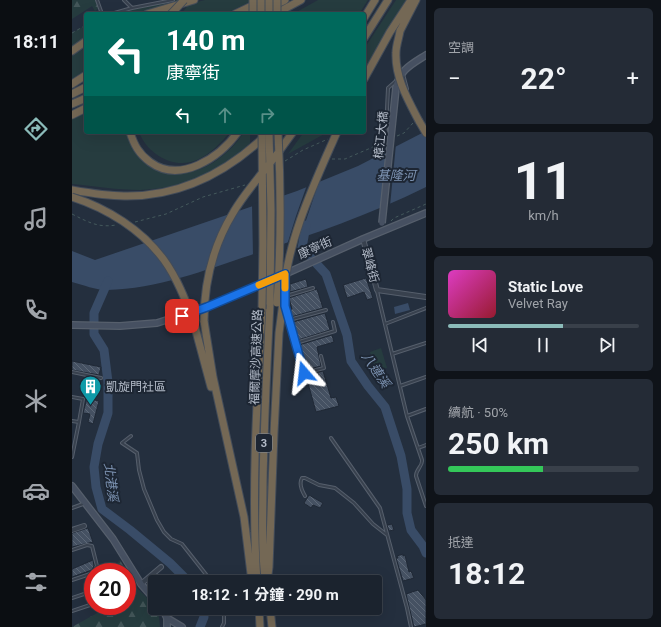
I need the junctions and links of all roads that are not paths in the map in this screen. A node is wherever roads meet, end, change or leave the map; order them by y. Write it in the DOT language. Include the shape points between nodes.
graph roads {
  1 [pos="97,0"];
  2 [pos="124,0"];
  3 [pos="173,0"];
  4 [pos="184,0"];
  5 [pos="194,0"];
  6 [pos="253,0"];
  7 [pos="262,0"];
  8 [pos="269,0"];
  9 [pos="277,0"];
  10 [pos="285,0"];
  11 [pos="301,0"];
  12 [pos="374,0"];
  13 [pos="388,0"];
  14 [pos="411,0"];
  15 [pos="416,0"];
  16 [pos="132,8"];
  17 [pos="101,12"];
  18 [pos="118,12"];
  19 [pos="154,12"];
  20 [pos="173,12"];
  21 [pos="239,12"];
  22 [pos="253,12"];
  23 [pos="261,12"];
  24 [pos="261,12"];
  25 [pos="269,12"];
  26 [pos="276,12"];
  27 [pos="280,12"];
  28 [pos="366,14"];
  29 [pos="366,35"];
  30 [pos="84,42"];
  31 [pos="72,51"];
  32 [pos="426,55"];
  33 [pos="402,71"];
  34 [pos="366,75"];
  35 [pos="84,76"];
  36 [pos="397,80"];
  37 [pos="72,84"];
  38 [pos="84,88"];
  39 [pos="407,89"];
  40 [pos="72,94"];
  41 [pos="84,99"];
  42 [pos="72,104"];
  43 [pos="84,109"];
  44 [pos="72,115"];
  45 [pos="426,133"];
  46 [pos="131,134"];
  47 [pos="236,134"];
  48 [pos="262,134"];
  49 [pos="267,134"];
  50 [pos="269,134"];
  51 [pos="278,134"];
  52 [pos="292,134"];
  53 [pos="336,134"];
  54 [pos="383,143"];
  55 [pos="72,190"];
  56 [pos="72,197"];
  57 [pos="426,213"];
  58 [pos="381,231"];
  59 [pos="363,239"];
  60 [pos="288,272"];
  61 [pos="313,288"];
  62 [pos="377,290"];
  63 [pos="284,296"];
  64 [pos="426,297"];
  65 [pos="273,303"];
  66 [pos="426,308"];
  67 [pos="326,310"];
  68 [pos="289,320"];
  69 [pos="333,322"];
  70 [pos="385,324"];
  71 [pos="72,325"];
  72 [pos="279,334"];
  73 [pos="296,343"];
  74 [pos="426,343"];
  75 [pos="392,354"];
  76 [pos="321,356"];
  77 [pos="72,372"];
  78 [pos="426,377"];
  79 [pos="101,378"];
  80 [pos="400,386"];
  81 [pos="72,397"];
  82 [pos="426,409"];
  83 [pos="407,416"];
  84 [pos="222,419"];
  85 [pos="72,421"];
  86 [pos="79,422"];
  87 [pos="131,436"];
  88 [pos="331,438"];
  89 [pos="426,445"];
  90 [pos="418,448"];
  91 [pos="72,456"];
  92 [pos="72,486"];
  93 [pos="305,496"];
  94 [pos="84,503"];
  95 [pos="426,506"];
  96 [pos="72,508"];
  97 [pos="84,526"];
  98 [pos="72,530"];
  99 [pos="388,536"];
  100 [pos="72,550"];
  101 [pos="96,563"];
  102 [pos="161,567"];
  103 [pos="207,575"];
  104 [pos="251,575"];
  105 [pos="257,575"];
  106 [pos="265,575"];
  107 [pos="267,575"];
  108 [pos="84,576"];
  109 [pos="72,580"];
  110 [pos="141,584"];
  111 [pos="148,592"];
  112 [pos="84,594"];
  113 [pos="72,598"];
  114 [pos="84,607"];
  115 [pos="72,611"];
  116 [pos="166,615"];
  117 [pos="224,615"];
  118 [pos="259,615"];
  119 [pos="271,615"];
  120 [pos="167,618"];
  121 [pos="167,627"];
  122 [pos="182,627"];
  123 [pos="222,627"];
  124 [pos="260,627"];
  125 [pos="272,627"];
  126 [pos="411,627"];
  1 -- 17 [label="lane"];
  2 -- 16 [label="lane"];
  3 -- 16 [label="lane"];
  4 -- 20 [label="highway, bridge"];
  5 -- 19 [label="highway"];
  6 -- 22 [label="highway, bridge"];
  7 -- 21 [label="highway"];
  7 -- 23 [label="highway, bridge"];
  8 -- 25 [label="highway, bridge"];
  9 -- 26 [label="highway, bridge"];
  10 -- 24 [label="highway"];
  11 -- 27 [label="highway"];
  12 -- 28 [label="highway"];
  13 -- 29 [label="highway"];
  14 -- 34 [label="highway"];
  15 -- 45 [label="highway, bridge" via="400,31 396,51 397,68 402,87"];
  16 -- 18 [label="lane"];
  30 -- 31 [label="highway"];
  32 -- 33 [label="street"];
  33 -- 36 [label="street"];
  33 -- 39 [label="lane"];
  35 -- 37 [label="highway"];
  36 -- 54 [label="lane" via="388,88"];
  36 -- 58 [label="street, 樟江大橋, bridge"];
  38 -- 40 [label="highway"];
  41 -- 42 [label="highway"];
  43 -- 44 [label="highway"];
  46 -- 47 [label="highway" via="135,146 144,158 154,165 176,171 190,169 206,161"];
  48 -- 105 [label="highway, 福爾摩沙高速公路 / 3, bridge" via="263,244 256,488"];
  49 -- 55 [label="highway" via="251,150 227,167 181,188 134,196"];
  50 -- 65 [label="highway, 福爾摩沙高速公路 / 3, bridge"];
  51 -- 65 [label="highway, bridge" via="279,214"];
  52 -- 84 [label="highway, bridge" via="222,231 208,274 204,321"];
  53 -- 63 [label="highway, bridge" via="299,225 284,284"];
  56 -- 84 [label="highway, bridge" via="104,210 129,225 164,259 184,296 193,320"];
  57 -- 58 [label="street, 康寧街"];
  58 -- 59 [label="street, 康寧街"];
  59 -- 60 [label="street, 康寧街"];
  59 -- 62 [label="street, 翠峰街"];
  60 -- 63 [label="lane"];
  60 -- 71 [label="street, 康寧街" via="207,307 157,323 120,326"];
  61 -- 63 [label="lane"];
  62 -- 64 [label="street, 翠峰街"];
  62 -- 70 [label="lane"];
  63 -- 68 [label="lane"];
  63 -- 72 [label="highway"];
  65 -- 72 [label="highway"];
  65 -- 106 [label="highway, 福爾摩沙高速公路 / 3" via="264,455"];
  66 -- 70 [label="lane"];
  67 -- 68 [label="lane"];
  68 -- 73 [label="lane"];
  69 -- 73 [label="lane" via="335,332"];
  70 -- 75 [label="lane"];
  72 -- 107 [label="highway"];
  73 -- 76 [label="lane" via="304,373 324,368"];
  74 -- 75 [label="lane"];
  75 -- 80 [label="lane"];
  77 -- 79 [label="lane"];
  78 -- 80 [label="lane"];
  80 -- 83 [label="lane"];
  81 -- 86 [label="lane" via="83,399"];
  82 -- 83 [label="lane"];
  83 -- 90 [label="lane"];
  84 -- 104 [label="highway" via="244,517"];
  85 -- 86 [label="lane"];
  86 -- 91 [label="lane"];
  87 -- 103 [label="lane" via="122,443 137,453 144,489 157,520 164,532 186,548"];
  88 -- 99 [label="lane" via="380,508"];
  89 -- 90 [label="lane"];
  90 -- 95 [label="lane" via="422,462 416,476"];
  92 -- 94 [label="street"];
  93 -- 99 [label="lane" via="302,478 335,488"];
  94 -- 96 [label="lane"];
  94 -- 110 [label="street" via="113,539"];
  97 -- 98 [label="street"];
  99 -- 126 [label="lane"];
  100 -- 101 [label="lane" via="92,546"];
  102 -- 110 [label="street"];
  108 -- 109 [label="lane"];
  110 -- 111 [label="street"];
  112 -- 113 [label="lane"];
  114 -- 115 [label="lane"];
  116 -- 120 [label="street"];
  117 -- 123 [label="lane"];
  118 -- 124 [label="highway"];
  119 -- 125 [label="highway"];
  120 -- 121 [label="street"];
  120 -- 122 [label="street"];
}
